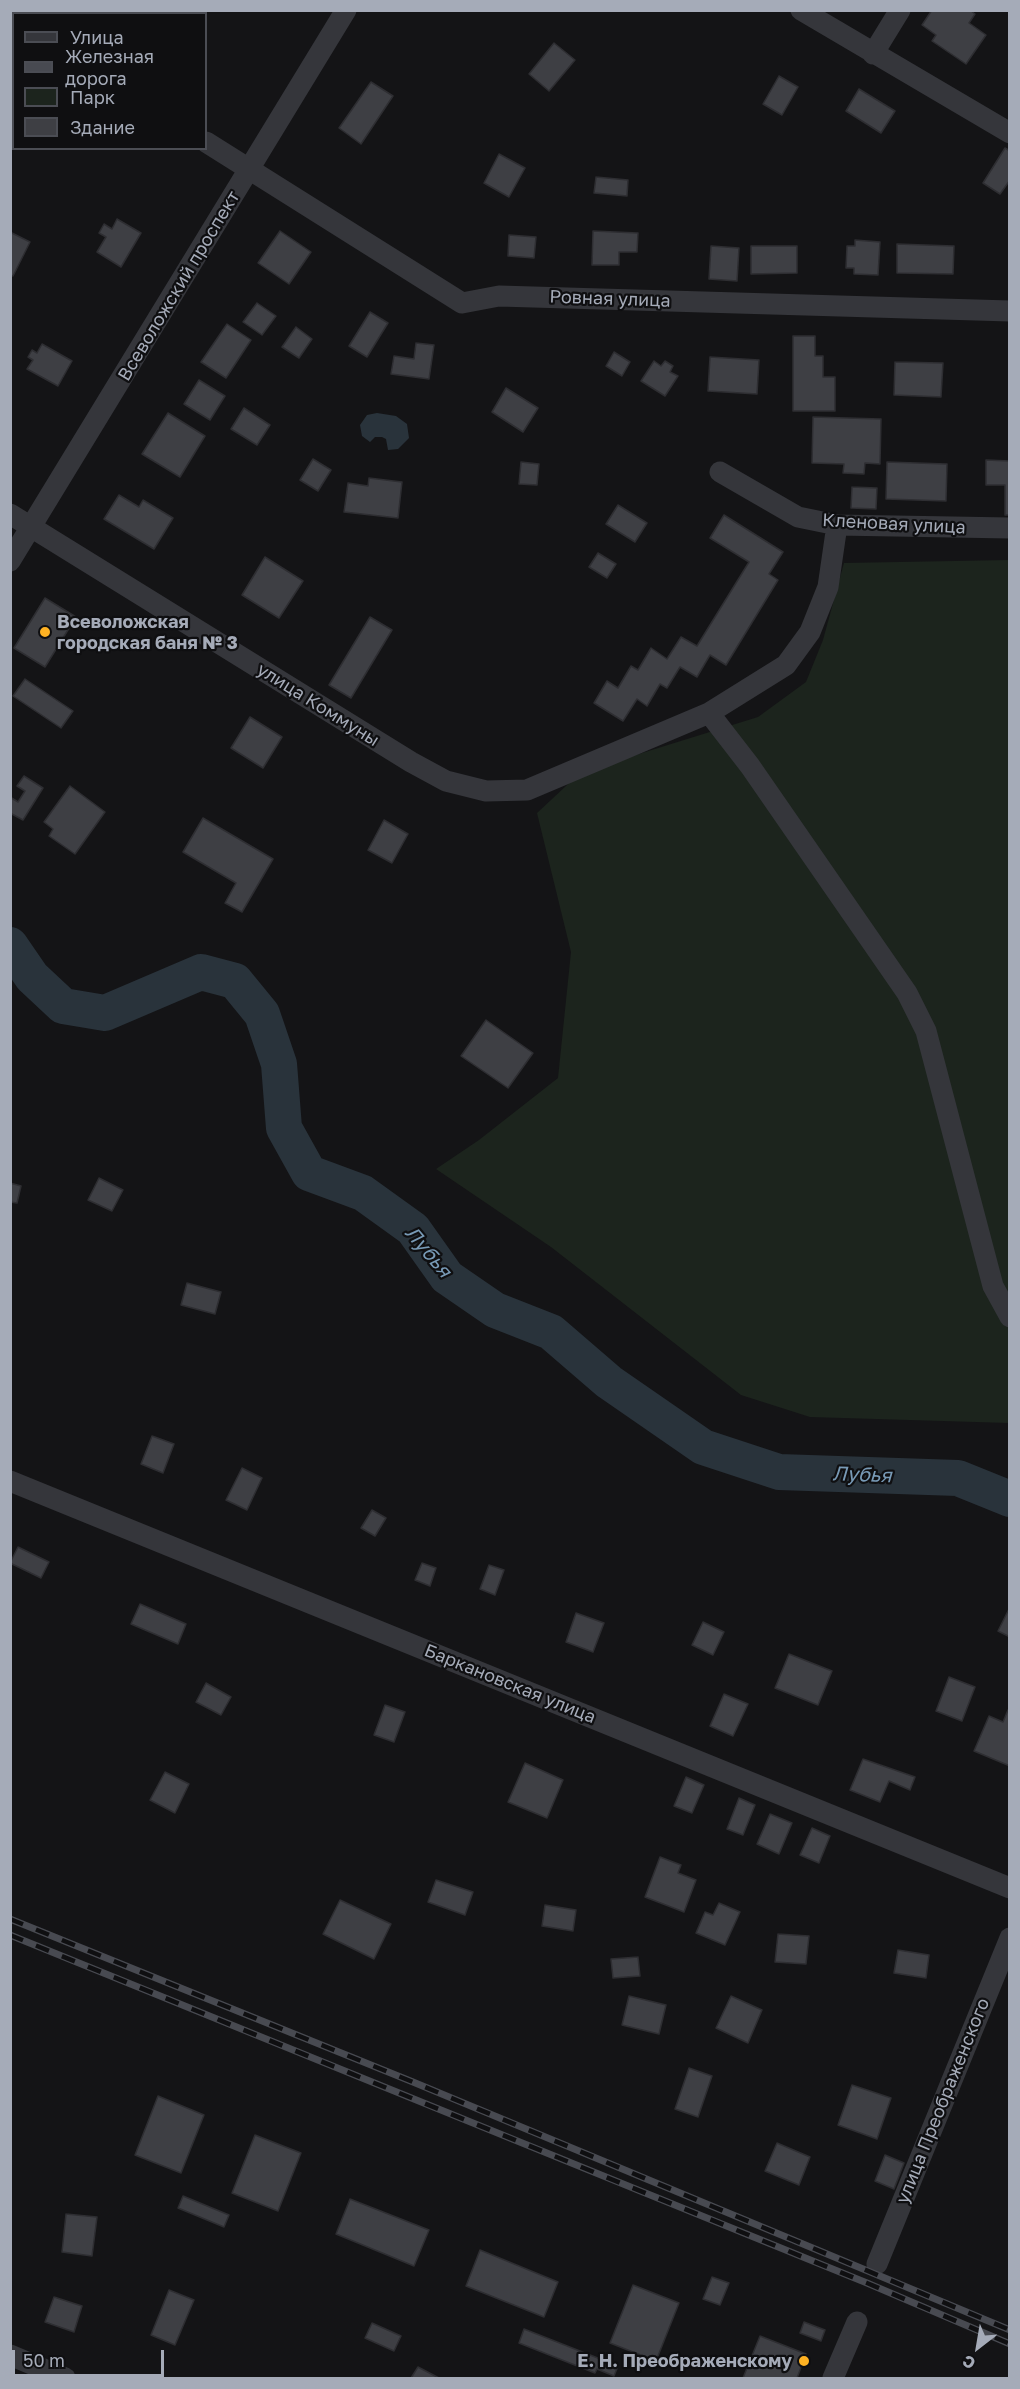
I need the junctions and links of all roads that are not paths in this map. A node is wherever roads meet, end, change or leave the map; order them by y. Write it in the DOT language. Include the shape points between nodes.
graph roads {
  1 [pos="346,10"];
  2 [pos="801,10"];
  3 [pos="900,10"];
  4 [pos="873,54"];
  5 [pos="1010,133"];
  6 [pos="207,143"];
  7 [pos="250,170"];
  8 [pos="1010,311"];
  9 [pos="720,472"];
  10 [pos="10,514"];
  11 [pos="837,525"];
  12 [pos="31,528"];
  13 [pos="1010,528"];
  14 [pos="10,561"];
  15 [pos="709,713"];
  16 [pos="1010,1317"];
  17 [pos="10,1481"];
  18 [pos="1010,1888"];
  19 [pos="1010,1938"];
  20 [pos="877,2264"];
  21 [pos="857,2322"];
  22 [pos="10,2355"];
  23 [pos="65,2379"];
  24 [pos="833,2379"];
  1 -- 7 [label="street, Всеволожский проспект"];
  2 -- 4 [label="street"];
  3 -- 4 [label="street"];
  4 -- 5 [label="street"];
  6 -- 7 [label="street, Ровная улица"];
  7 -- 8 [label="street, Ровная улица" via="462,303 499,296"];
  7 -- 12 [label="street, Всеволожский проспект"];
  9 -- 11 [label="street, Кленовая улица" via="798,517"];
  10 -- 12 [label="street, улица Коммуны"];
  11 -- 13 [label="street, Кленовая улица"];
  11 -- 15 [label="street, улица Коммуны" via="828,587 810,632 786,665"];
  12 -- 14 [label="street, Всеволожский проспект"];
  12 -- 15 [label="street, улица Коммуны" via="446,781 486,791 527,790"];
  15 -- 16 [label="street" via="907,993 926,1031 993,1286"];
  17 -- 18 [label="street, Баркановская улица"];
  19 -- 20 [label="street, улица Преображенского"];
  21 -- 24 [label="street"];
  22 -- 23 [label="street"];
}
